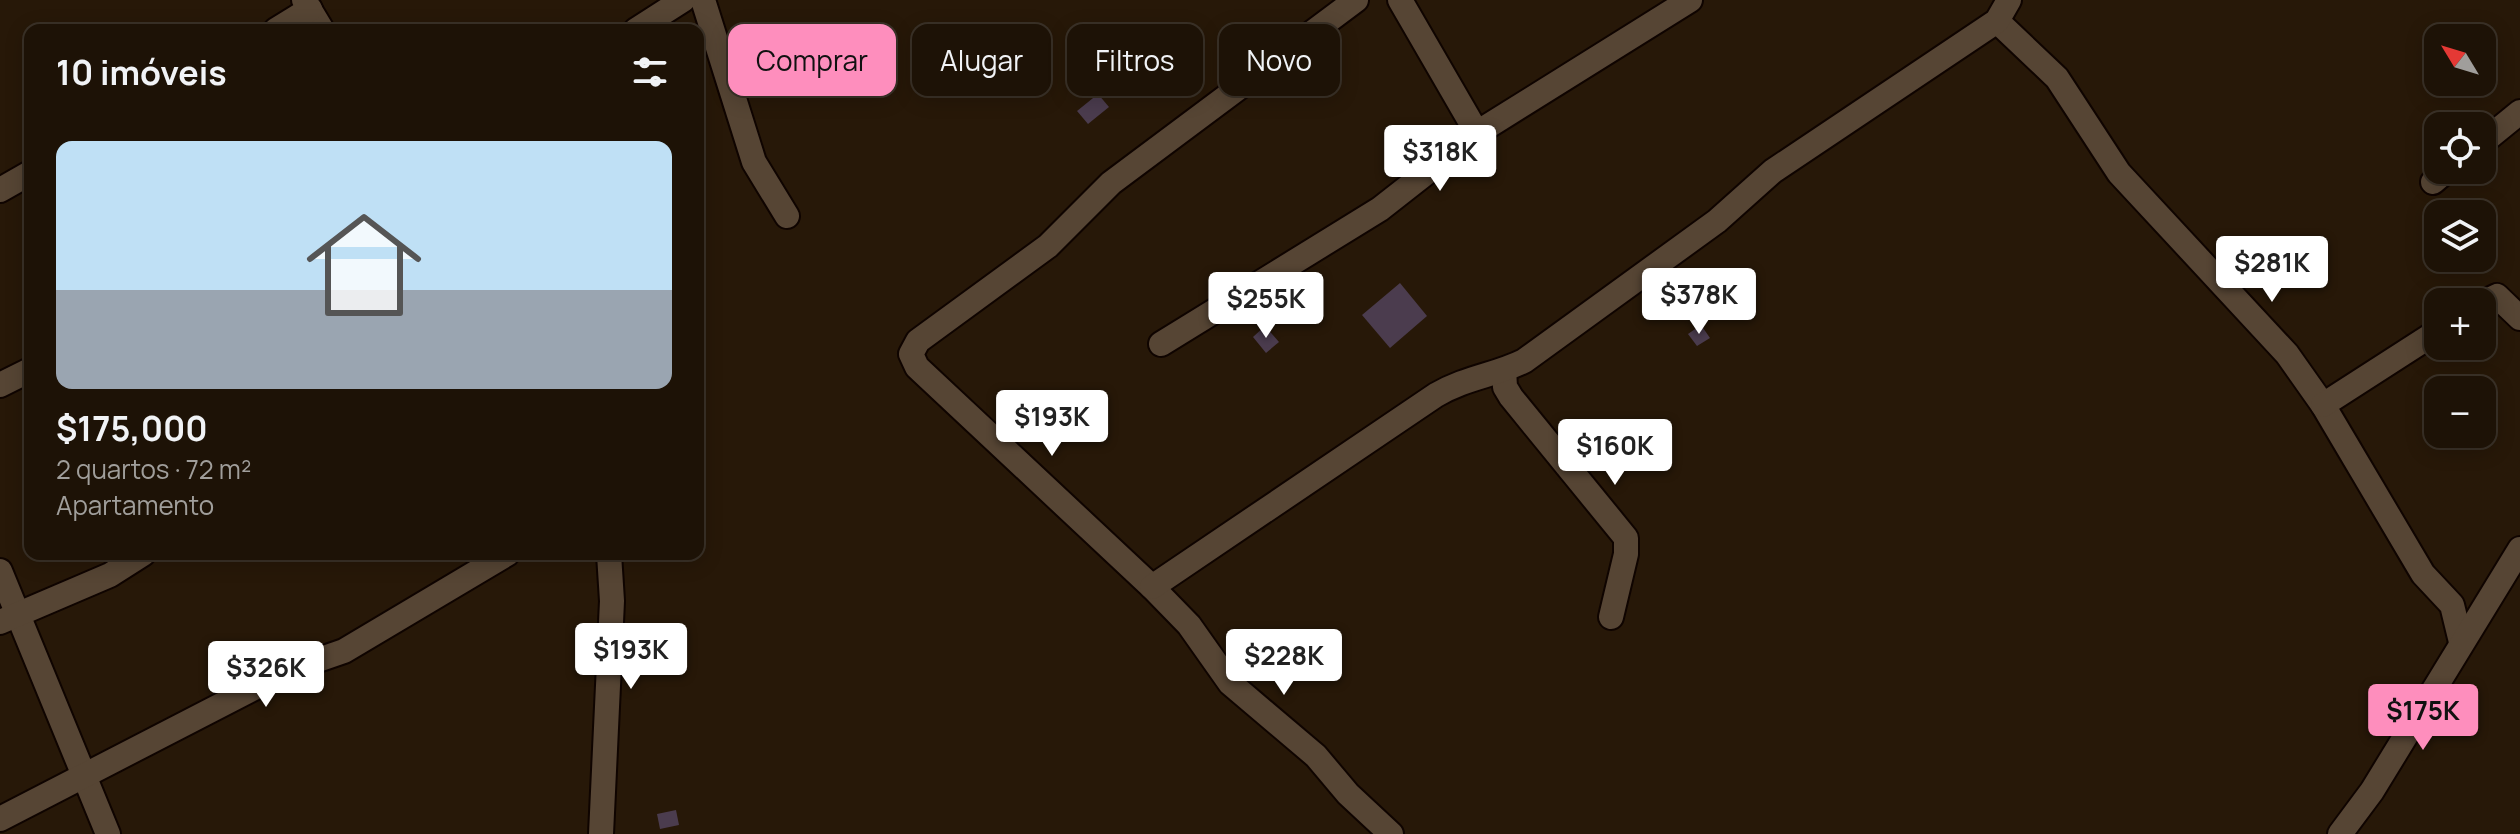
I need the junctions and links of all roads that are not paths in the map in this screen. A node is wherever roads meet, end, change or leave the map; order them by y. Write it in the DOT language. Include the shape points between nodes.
graph roads {
  1 [pos="683,0"];
  2 [pos="703,0"];
  3 [pos="1356,0"];
  4 [pos="1400,0"];
  5 [pos="1690,0"];
  6 [pos="2003,10"];
  7 [pos="312,13"];
  8 [pos="289,24"];
  9 [pos="645,24"];
  10 [pos="2520,112"];
  11 [pos="2496,132"];
  12 [pos="1477,133"];
  13 [pos="24,176"];
  14 [pos="0,190"];
  15 [pos="787,216"];
  16 [pos="2496,296"];
  17 [pos="2520,318"];
  18 [pos="2424,340"];
  19 [pos="1161,344"];
  20 [pos="1504,370"];
  21 [pos="24,373"];
  22 [pos="0,385"];
  23 [pos="2323,405"];
  24 [pos="2520,549"];
  25 [pos="134,560"];
  26 [pos="497,560"];
  27 [pos="609,560"];
  28 [pos="0,571"];
  29 [pos="1152,587"];
  30 [pos="1611,617"];
  31 [pos="10,618"];
  32 [pos="2461,642"];
  33 [pos="83,777"];
  34 [pos="0,819"];
  35 [pos="108,834"];
  36 [pos="601,834"];
  37 [pos="1391,834"];
  38 [pos="2340,834"];
  1 -- 9 [label="street"];
  2 -- 15 [label="street" via="754,162"];
  3 -- 29 [label="street" via="1111,183 1048,246 918,341 911,354 917,367"];
  4 -- 12 [label="street"];
  5 -- 12 [label="street"];
  6 -- 20 [label="street" via="1773,171 1717,221 1536,352"];
  6 -- 23 [label="street" via="2057,78 2119,173 2287,354"];
  7 -- 8 [label="street"];
  10 -- 11 [label="street"];
  12 -- 19 [label="street" via="1380,209"];
  13 -- 14 [label="street"];
  16 -- 17 [label="street"];
  18 -- 23 [label="street"];
  20 -- 29 [label="street" via="1464,379 1436,395"];
  20 -- 30 [label="street" via="1511,397 1626,538"];
  21 -- 22 [label="street"];
  23 -- 32 [label="street" via="2423,574 2452,605"];
  24 -- 32 [label="street"];
  25 -- 31 [label="street"];
  26 -- 33 [label="street" via="344,651 289,670"];
  27 -- 36 [label="street"];
  28 -- 31 [label="street"];
  29 -- 37 [label="street" via="1189,625 1230,683 1316,756"];
  31 -- 33 [label="street"];
  32 -- 38 [label="street" via="2372,791"];
  33 -- 34 [label="street"];
  33 -- 35 [label="street"];
}
